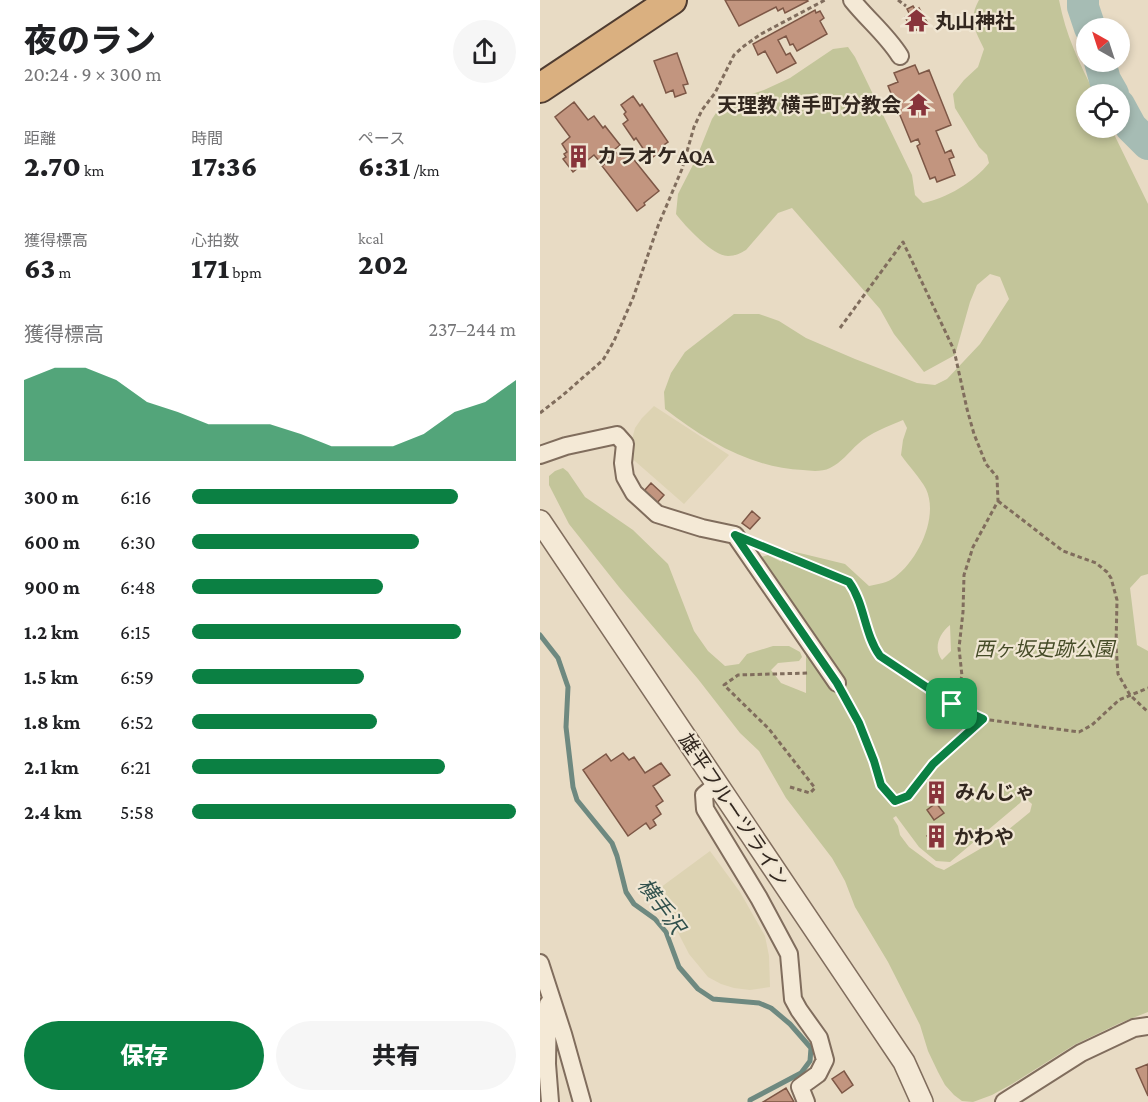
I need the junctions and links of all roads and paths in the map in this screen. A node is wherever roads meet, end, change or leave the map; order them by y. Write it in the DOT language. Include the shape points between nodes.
graph roads {
  1 [pos="672,0"];
  2 [pos="825,0"];
  3 [pos="852,0"];
  4 [pos="898,0"];
  5 [pos="906,6"];
  6 [pos="900,56"];
  7 [pos="540,88"];
  8 [pos="840,328"];
  9 [pos="540,413"];
  10 [pos="540,454"];
  11 [pos="998,501"];
  12 [pos="540,521"];
  13 [pos="735,535"];
  14 [pos="833,678"];
  15 [pos="1148,688"];
  16 [pos="1130,695"];
  17 [pos="952,704"];
  18 [pos="1148,712"];
  19 [pos="983,719"];
  20 [pos="717,784"];
  21 [pos="790,788"];
  22 [pos="540,963"];
  23 [pos="549,989"];
  24 [pos="1148,1026"];
  25 [pos="550,1102"];
  26 [pos="582,1102"];
  27 [pos="806,1102"];
  28 [pos="922,1102"];
  29 [pos="1004,1102"];
  1 -- 7 [label="highway"];
  2 -- 9 [label="path" via="761,34 734,55 694,127 682,169 614,341 603,360"];
  3 -- 6 [label="street"];
  4 -- 5 [label="path"];
  8 -- 11 [label="path" via="903,242 954,350 974,434 986,464 997,477"];
  10 -- 13 [label="street" via="617,435 625,444 625,477 634,493 657,514"];
  11 -- 16 [label="path" via="1063,551 1096,563 1107,572 1117,600 1119,674"];
  11 -- 17 [label="path" via="973,547 964,575 959,648 962,676"];
  12 -- 20 [label="street, 雄平フルーツライン"];
  13 -- 14 [label="street"];
  13 -- 17 [label="path" via="849,582 880,656"];
  14 -- 19 [label="path" via="859,723 881,785 895,801 908,796 933,764"];
  14 -- 21 [label="path" via="738,675 724,685 769,729 815,788 810,793"];
  15 -- 16 [label="path"];
  16 -- 18 [label="path"];
  16 -- 19 [label="path" via="1079,732"];
  17 -- 19 [label="path"];
  20 -- 27 [label="street" via="704,795 705,809 789,954 793,999 819,1038 825,1060 818,1074 800,1087"];
  20 -- 28 [label="street, 雄平フルーツライン" via="904,1062"];
  22 -- 23 [label="street"];
  23 -- 25 [label="street"];
  23 -- 26 [label="street"];
  24 -- 29 [label="street" via="1134,1028 1081,1053"];
}
